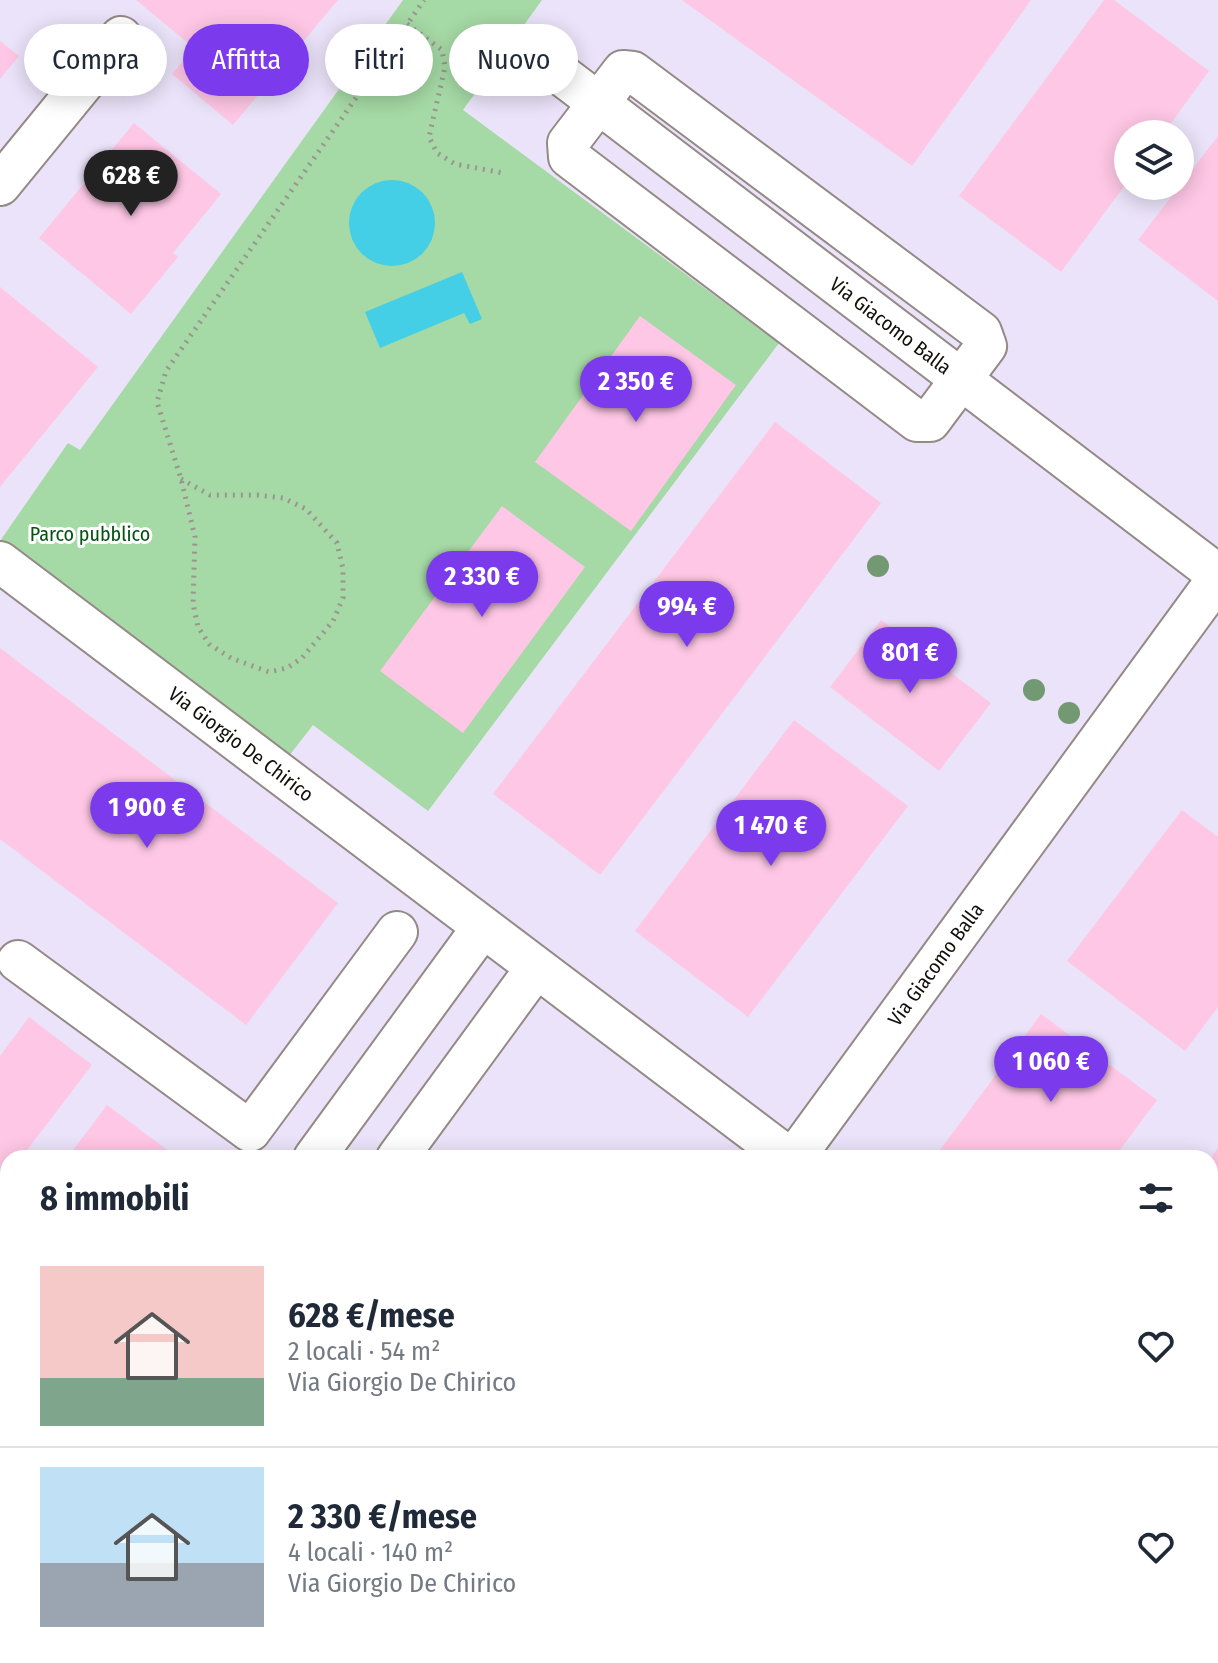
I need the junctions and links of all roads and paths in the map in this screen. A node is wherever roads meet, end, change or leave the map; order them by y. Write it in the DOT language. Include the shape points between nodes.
graph roads {
  1 [pos="424,0"];
  2 [pos="407,24"];
  3 [pos="433,43"];
  4 [pos="578,88"];
  5 [pos="73,96"];
  6 [pos="357,96"];
  7 [pos="598,103"];
  8 [pos="503,173"];
  9 [pos="0,185"];
  10 [pos="877,252"];
  11 [pos="848,292"];
  12 [pos="811,340"];
  13 [pos="962,379"];
  14 [pos="181,479"];
  15 [pos="0,562"];
  16 [pos="1218,576"];
  17 [pos="482,928"];
  18 [pos="397,932"];
  19 [pos="18,961"];
  20 [pos="536,968"];
  21 [pos="284,1084"];
  22 [pos="325,1143"];
  23 [pos="403,1150"];
  24 [pos="780,1150"];
  25 [pos="797,1150"];
  1 -- 2 [label="path"];
  3 -- 8 [label="path" via="442,50 445,67 429,137 437,153 455,164"];
  4 -- 7 [label="street, Via Giacomo Balla"];
  5 -- 9 [label="street"];
  6 -- 14 [label="path" via="166,371 157,402"];
  7 -- 10 [label="street" via="623,71 633,72"];
  7 -- 11 [label="street, Via Giacomo Balla"];
  7 -- 12 [label="street" via="568,143 569,157"];
  10 -- 11 [label="street"];
  10 -- 13 [label="street" via="981,332 986,346"];
  11 -- 12 [label="street"];
  11 -- 13 [label="street, Via Giacomo Balla"];
  12 -- 13 [label="street" via="917,421 930,421"];
  13 -- 16 [label="street, Via Giacomo Balla"];
  14 -- 14 [label="path" via="195,537 193,604 198,627 209,644 231,658 269,672 287,668 333,621 343,598 337,543 306,509 283,498 210,495"];
  15 -- 17 [label="street, Via Giorgio De Chirico"];
  16 -- 25 [label="street, Via Giacomo Balla"];
  17 -- 20 [label="street, Via Giorgio De Chirico"];
  17 -- 22 [label="street"];
  18 -- 21 [label="street"];
  19 -- 21 [label="street" via="250,1131"];
  20 -- 23 [label="street"];
  20 -- 24 [label="street, Via Giorgio De Chirico"];
  21 -- 22 [label="street"];
}
